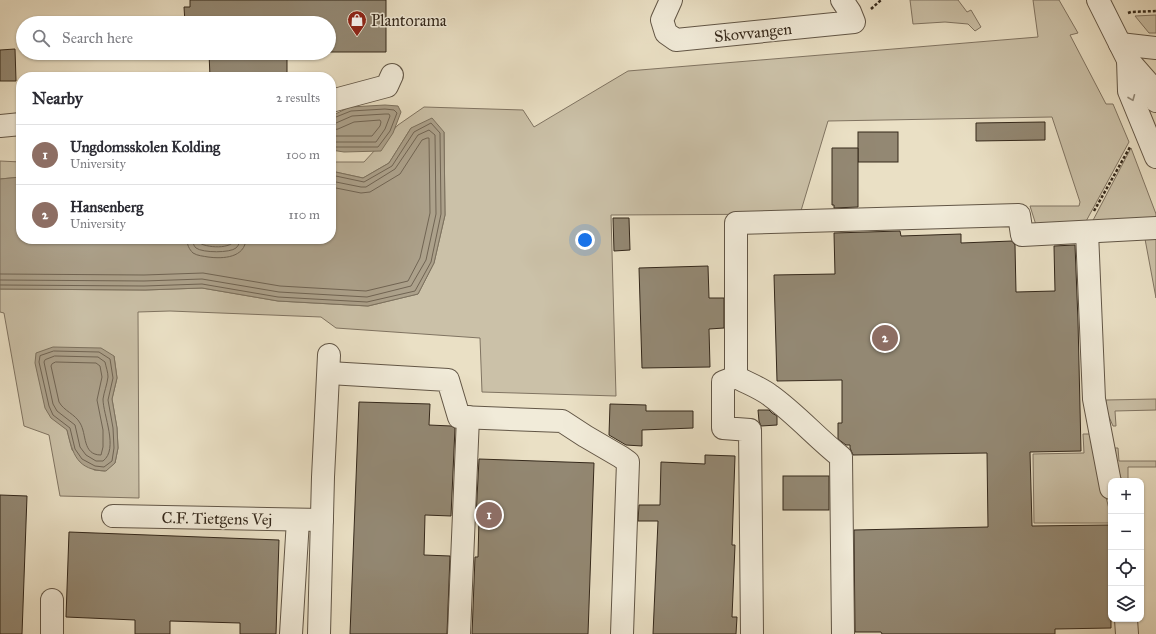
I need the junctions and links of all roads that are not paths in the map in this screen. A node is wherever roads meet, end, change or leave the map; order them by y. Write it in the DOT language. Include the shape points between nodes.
graph roads {
  1 [pos="671,0"];
  2 [pos="842,0"];
  3 [pos="1098,0"];
  4 [pos="1156,48"];
  5 [pos="1124,52"];
  6 [pos="392,75"];
  7 [pos="336,100"];
  8 [pos="1156,101"];
  9 [pos="16,124"];
  10 [pos="0,126"];
  11 [pos="1156,157"];
  12 [pos="1156,228"];
  13 [pos="1087,232"];
  14 [pos="736,377"];
  15 [pos="468,417"];
  16 [pos="1109,478"];
  17 [pos="113,516"];
  18 [pos="298,520"];
  19 [pos="322,520"];
  20 [pos="52,600"];
  21 [pos="1126,622"];
  22 [pos="52,634"];
  23 [pos="291,634"];
  24 [pos="319,634"];
  25 [pos="459,634"];
  26 [pos="622,634"];
  27 [pos="752,634"];
  28 [pos="843,634"];
  29 [pos="1127,634"];
  1 -- 2 [label="street, Skovvangen" via="662,20 666,33 676,40 854,22"];
  3 -- 5 [label="street"];
  4 -- 5 [label="street"];
  5 -- 8 [label="street" via="1149,84"];
  5 -- 11 [label="street, one-way" via="1129,91"];
  6 -- 7 [label="street" via="387,86"];
  9 -- 10 [label="street"];
  12 -- 13 [label="street"];
  13 -- 14 [label="street" via="1022,235 1019,215 736,223"];
  13 -- 16 [label="street" via="1094,399"];
  14 -- 27 [label="street" via="723,382 722,428 750,430"];
  14 -- 28 [label="street" via="770,395 841,458"];
  15 -- 19 [label="street" via="460,417 448,380 329,364"];
  15 -- 25 [label="street"];
  15 -- 26 [label="street" via="562,421 628,462"];
  17 -- 18 [label="street, C.F. Tietgens Vej"];
  18 -- 19 [label="street, C.F. Tietgens Vej"];
  18 -- 23 [label="street"];
  19 -- 24 [label="street"];
  20 -- 22 [label="street"];
  21 -- 29 [label="street"];
}
